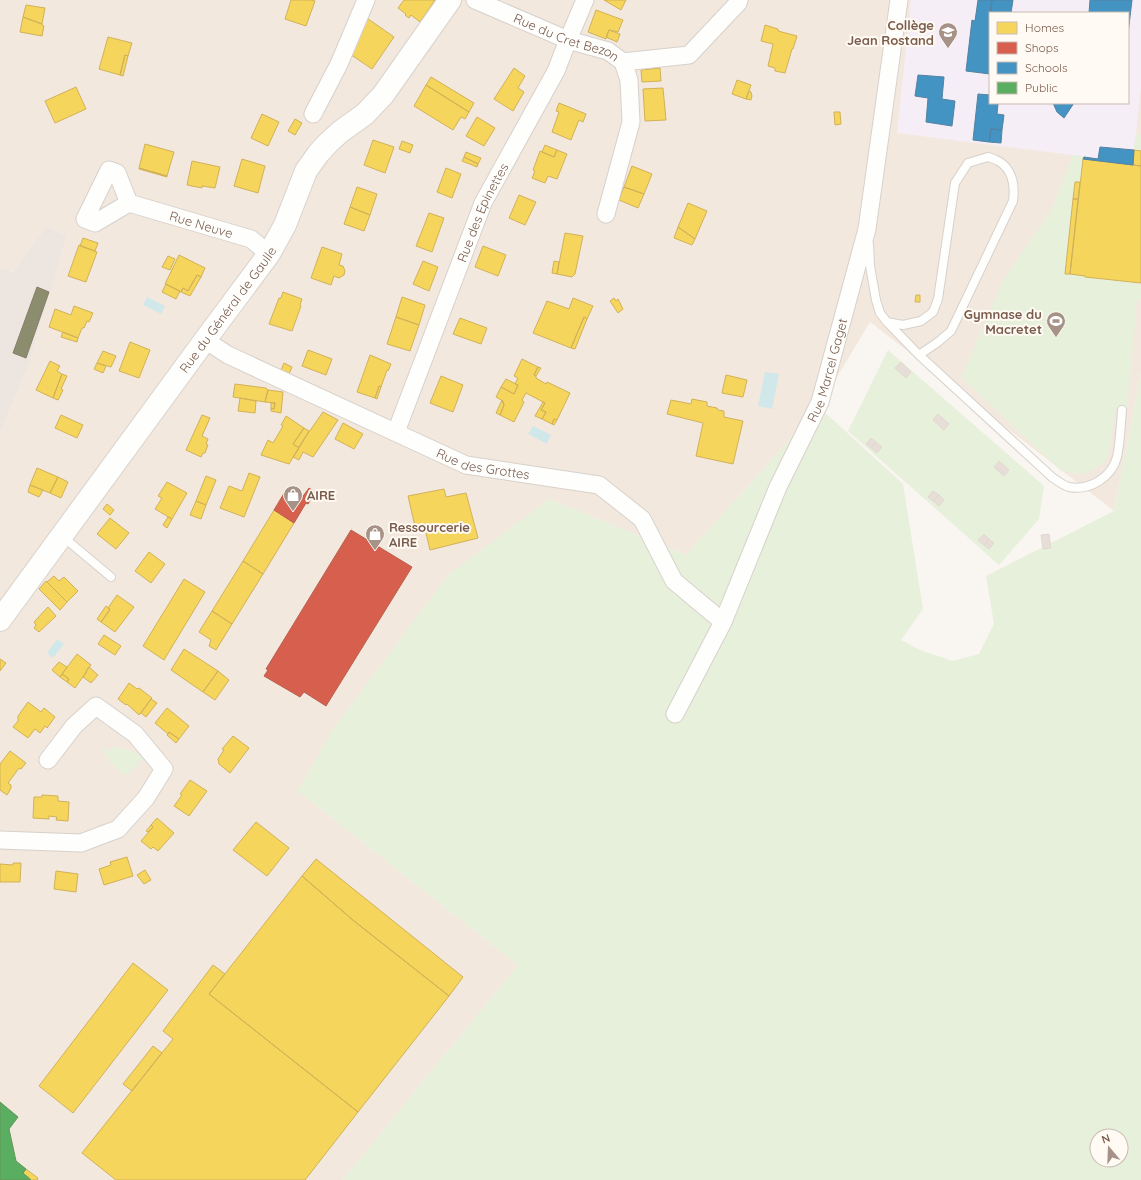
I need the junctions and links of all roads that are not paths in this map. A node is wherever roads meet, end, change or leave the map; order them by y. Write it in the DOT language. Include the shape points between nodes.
graph roads {
  1 [pos="366,0"];
  2 [pos="450,0"];
  3 [pos="475,0"];
  4 [pos="585,0"];
  5 [pos="739,0"];
  6 [pos="899,0"];
  7 [pos="568,40"];
  8 [pos="623,62"];
  9 [pos="313,114"];
  10 [pos="129,203"];
  11 [pos="606,214"];
  12 [pos="868,229"];
  13 [pos="269,254"];
  14 [pos="887,322"];
  15 [pos="204,340"];
  16 [pos="919,354"];
  17 [pos="1122,410"];
  18 [pos="396,432"];
  19 [pos="61,536"];
  20 [pos="111,577"];
  21 [pos="0,619"];
  22 [pos="723,622"];
  23 [pos="675,714"];
  24 [pos="48,760"];
  25 [pos="0,840"];
  1 -- 9 [label="street" via="339,64"];
  2 -- 13 [label="main road, Rue du Général de Gaulle" via="383,95 318,154 306,171 285,225"];
  3 -- 7 [label="street, Rue du Cret Bezon"];
  4 -- 7 [label="street, Rue des Epinettes"];
  5 -- 8 [label="street" via="689,55"];
  6 -- 12 [label="street, Rue Marcel Gaget"];
  7 -- 8 [label="street, Rue du Cret Bezon" via="608,51"];
  7 -- 18 [label="street, Rue des Epinettes" via="556,71 483,203"];
  8 -- 11 [label="street, Rue du Cret Bezon" via="629,80 631,122"];
  10 -- 13 [label="street, Rue Neuve" via="251,239"];
  12 -- 14 [label="lane" via="870,266 876,300 880,313"];
  12 -- 22 [label="street, Rue Marcel Gaget" via="820,402 778,487"];
  13 -- 15 [label="main road, Rue du Général de Gaulle"];
  14 -- 16 [label="lane"];
  14 -- 16 [label="lane" via="903,325 921,321 933,312 938,299 955,183 968,163 988,157 1001,163 1012,175 1015,191 1013,201 951,331"];
  15 -- 18 [label="street, Rue des Grottes" via="228,355"];
  15 -- 19 [label="main road, Rue du Général de Gaulle"];
  16 -- 17 [label="lane" via="1053,478 1068,487 1083,488 1100,482 1110,471 1117,458"];
  18 -- 22 [label="street, Rue des Grottes" via="466,465 599,485 642,519 674,580"];
  19 -- 20 [label="lane"];
  19 -- 21 [label="main road, Rue du Général de Gaulle"];
  22 -- 23 [label="street, Rue Marcel Gaget"];
  24 -- 25 [label="street" via="74,726 96,706 135,734 164,769 146,798 118,829 81,843"];
}
